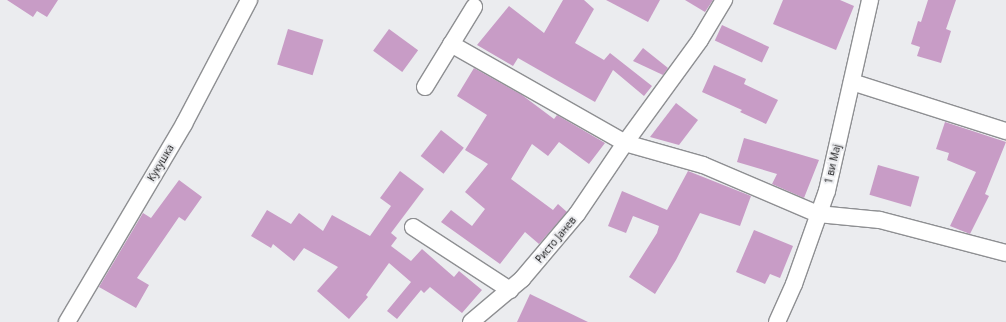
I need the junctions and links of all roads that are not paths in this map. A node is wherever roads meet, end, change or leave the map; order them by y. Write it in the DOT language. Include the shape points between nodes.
graph roads {
  1 [pos="249,0"];
  2 [pos="724,0"];
  3 [pos="870,0"];
  4 [pos="474,7"];
  5 [pos="451,44"];
  6 [pos="852,82"];
  7 [pos="425,87"];
  8 [pos="1006,131"];
  9 [pos="625,143"];
  10 [pos="818,214"];
  11 [pos="413,226"];
  12 [pos="1006,253"];
  13 [pos="510,290"];
  14 [pos="67,322"];
  15 [pos="471,322"];
  16 [pos="777,322"];
  1 -- 14 [label="street, Кукушка" via="184,124"];
  2 -- 9 [label="street, Ристо Јанев" via="700,40"];
  3 -- 6 [label="street, 1 ви Мај"];
  4 -- 5 [label="street"];
  5 -- 7 [label="street"];
  5 -- 9 [label="street"];
  6 -- 8 [label="street"];
  6 -- 10 [label="street, 1 ви Мај" via="827,191"];
  9 -- 10 [label="street" via="703,166"];
  9 -- 13 [label="street, Ристо Јанев" via="578,214 541,259"];
  10 -- 12 [label="street" via="880,220"];
  10 -- 16 [label="street, 1 ви Мај"];
  11 -- 13 [label="street"];
  13 -- 15 [label="street, Ристо Јанев"];
}
